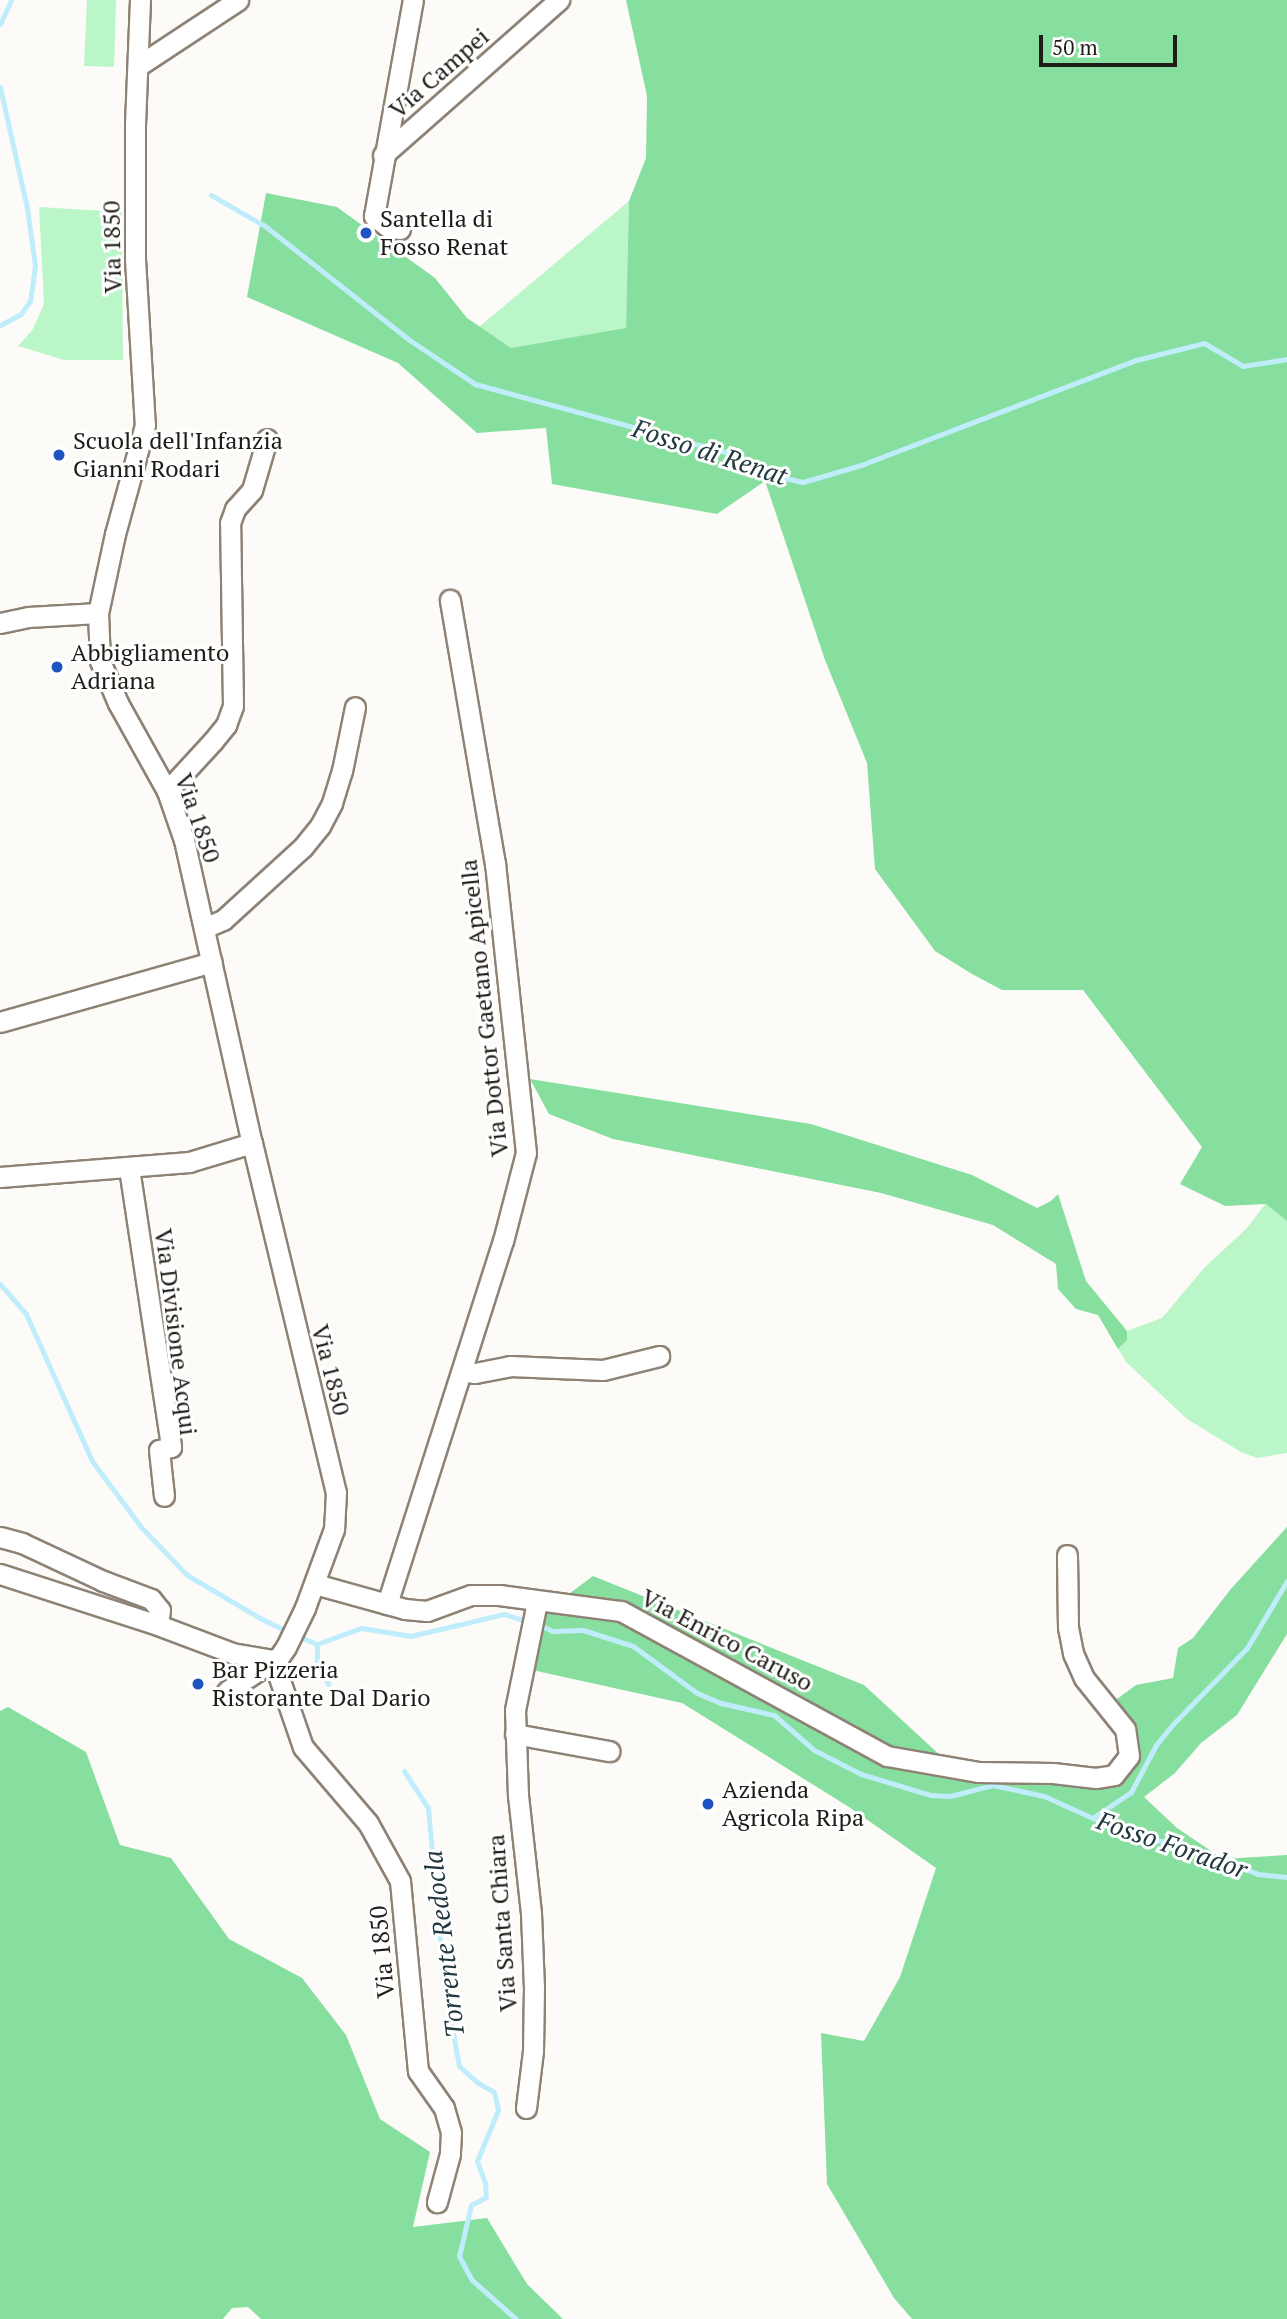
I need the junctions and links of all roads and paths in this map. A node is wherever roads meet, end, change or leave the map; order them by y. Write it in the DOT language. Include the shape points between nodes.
graph roads {
  1 [pos="140,0"];
  2 [pos="238,0"];
  3 [pos="426,0"];
  4 [pos="559,0"];
  5 [pos="412,7"];
  6 [pos="138,66"];
  7 [pos="383,155"];
  8 [pos="400,229"];
  9 [pos="267,439"];
  10 [pos="450,600"];
  11 [pos="98,613"];
  12 [pos="0,623"];
  13 [pos="355,707"];
  14 [pos="167,791"];
  15 [pos="204,928"];
  16 [pos="212,962"];
  17 [pos="0,1022"];
  18 [pos="252,1143"];
  19 [pos="129,1168"];
  20 [pos="0,1177"];
  21 [pos="659,1356"];
  22 [pos="462,1371"];
  23 [pos="164,1496"];
  24 [pos="0,1537"];
  25 [pos="1067,1555"];
  26 [pos="0,1574"];
  27 [pos="315,1584"];
  28 [pos="537,1602"];
  29 [pos="387,1604"];
  30 [pos="158,1625"];
  31 [pos="280,1654"];
  32 [pos="227,1691"];
  33 [pos="515,1734"];
  34 [pos="609,1751"];
  35 [pos="526,2108"];
  36 [pos="436,2202"];
  1 -- 6 [label="street, Via 1850"];
  2 -- 6 [label="street"];
  3 -- 5 [label="street, Via Campei"];
  4 -- 7 [label="street, Via Campei"];
  5 -- 7 [label="street, Via Campei"];
  6 -- 11 [label="street, Via 1850" via="135,259 145,425"];
  7 -- 8 [label="street, Via Campei" via="374,216 380,223"];
  9 -- 14 [label="street" via="252,490 234,509 230,523 233,706 214,741"];
  10 -- 22 [label="street, Via Dottor Gaetano Apicella" via="495,864 526,1153"];
  11 -- 12 [label="street"];
  11 -- 14 [label="street, Via 1850" via="100,661"];
  13 -- 15 [label="street" via="342,771 320,826 223,920"];
  14 -- 15 [label="street, Via 1850"];
  15 -- 16 [label="street, Via 1850"];
  16 -- 17 [label="street"];
  16 -- 18 [label="street, Via 1850"];
  18 -- 19 [label="street" via="190,1162"];
  18 -- 27 [label="street, Via 1850" via="336,1492 334,1529"];
  19 -- 20 [label="street"];
  19 -- 23 [label="street, Via Divisione Acqui" via="171,1447 159,1450"];
  21 -- 22 [label="street" via="603,1370 509,1366"];
  22 -- 29 [label="street, Via Dottor Gaetano Apicella"];
  24 -- 30 [label="street" via="150,1599 160,1610"];
  25 -- 28 [label="street, Via Enrico Caruso" via="1073,1653 1084,1678 1125,1729 1129,1756 1114,1775 978,1772 887,1756 621,1612"];
  26 -- 30 [label="street"];
  27 -- 29 [label="street, Via Enrico Caruso"];
  27 -- 31 [label="street, Via 1850"];
  28 -- 29 [label="street, Via Enrico Caruso" via="471,1595 427,1611"];
  28 -- 33 [label="street, Via Santa Chiara" via="517,1699"];
  30 -- 31 [label="street" via="232,1653"];
  31 -- 32 [label="street"];
  31 -- 36 [label="street, Via 1850" via="303,1747 368,1823 400,1881 418,2071 444,2108 451,2132 450,2154"];
  33 -- 34 [label="street"];
  33 -- 35 [label="street, Via Santa Chiara" via="534,1988"];
}
